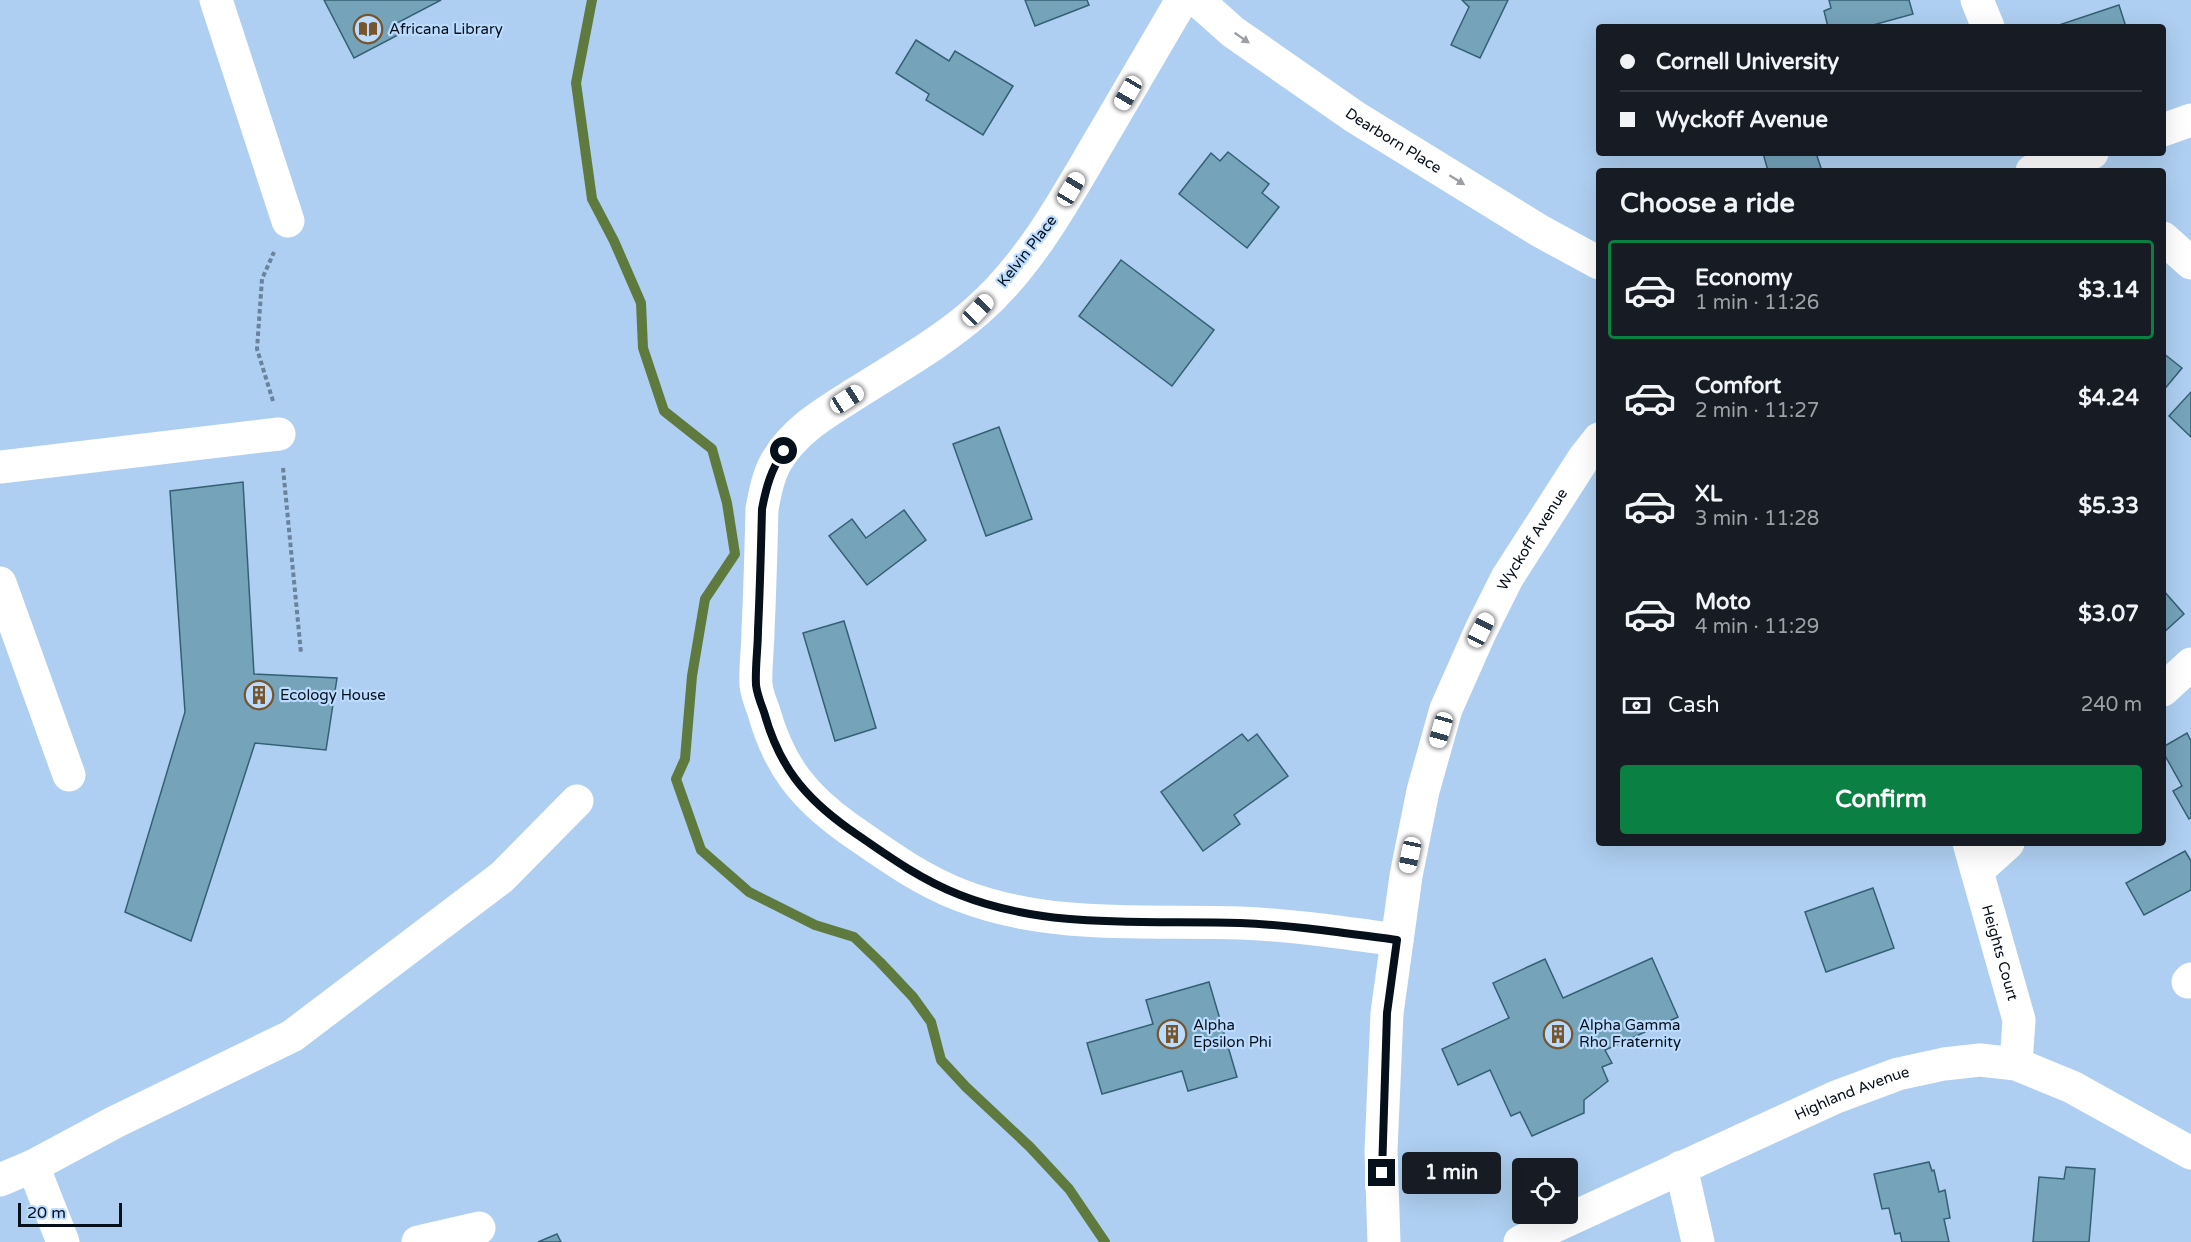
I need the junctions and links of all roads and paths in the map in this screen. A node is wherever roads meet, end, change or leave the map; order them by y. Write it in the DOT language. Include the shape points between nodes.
graph roads {
  1 [pos="216,0"];
  2 [pos="1182,0"];
  3 [pos="1197,0"];
  4 [pos="1977,0"];
  5 [pos="1987,24"];
  6 [pos="2191,120"];
  7 [pos="2166,129"];
  8 [pos="2080,159"];
  9 [pos="2044,168"];
  10 [pos="288,221"];
  11 [pos="2166,241"];
  12 [pos="1596,261"];
  13 [pos="2191,263"];
  14 [pos="279,434"];
  15 [pos="1596,443"];
  16 [pos="0,467"];
  17 [pos="0,583"];
  18 [pos="2191,664"];
  19 [pos="2166,687"];
  20 [pos="69,775"];
  21 [pos="577,801"];
  22 [pos="2000,846"];
  23 [pos="1973,857"];
  24 [pos="1397,940"];
  25 [pos="2016,1064"];
  26 [pos="2191,1153"];
  27 [pos="33,1166"];
  28 [pos="1681,1167"];
  29 [pos="0,1180"];
  30 [pos="479,1228"];
  31 [pos="63,1242"];
  32 [pos="418,1242"];
  33 [pos="1383,1242"];
  34 [pos="1520,1242"];
  35 [pos="1698,1242"];
  1 -- 10 [label="street"];
  2 -- 24 [label="street, Kelvin Place" via="1060,209 1007,280 978,310 924,350 809,424 776,462 762,509 756,686 782,762 807,794 837,821 894,861 962,896 1036,916 1075,920 1243,923"];
  3 -- 12 [label="street, Dearborn Place, one-way" via="1233,32 1355,117"];
  4 -- 5 [label="street"];
  6 -- 7 [label="street"];
  8 -- 9 [label="street"];
  11 -- 13 [label="street"];
  14 -- 16 [label="street"];
  15 -- 24 [label="street, Wyckoff Avenue" via="1507,578 1446,709 1421,802"];
  17 -- 20 [label="street"];
  18 -- 19 [label="street"];
  21 -- 27 [label="street" via="501,878 292,1036"];
  22 -- 23 [label="street"];
  23 -- 25 [label="street, Heights Court" via="2019,1020"];
  24 -- 33 [label="street, Wyckoff Avenue" via="1387,1013 1381,1150"];
  25 -- 26 [label="street, Highland Avenue" via="2072,1087"];
  25 -- 28 [label="street, Highland Avenue" via="1971,1061 1898,1074 1836,1097"];
  27 -- 29 [label="street"];
  27 -- 31 [label="street"];
  28 -- 34 [label="street, Highland Avenue"];
  28 -- 35 [label="street"];
  30 -- 32 [label="street"];
}
